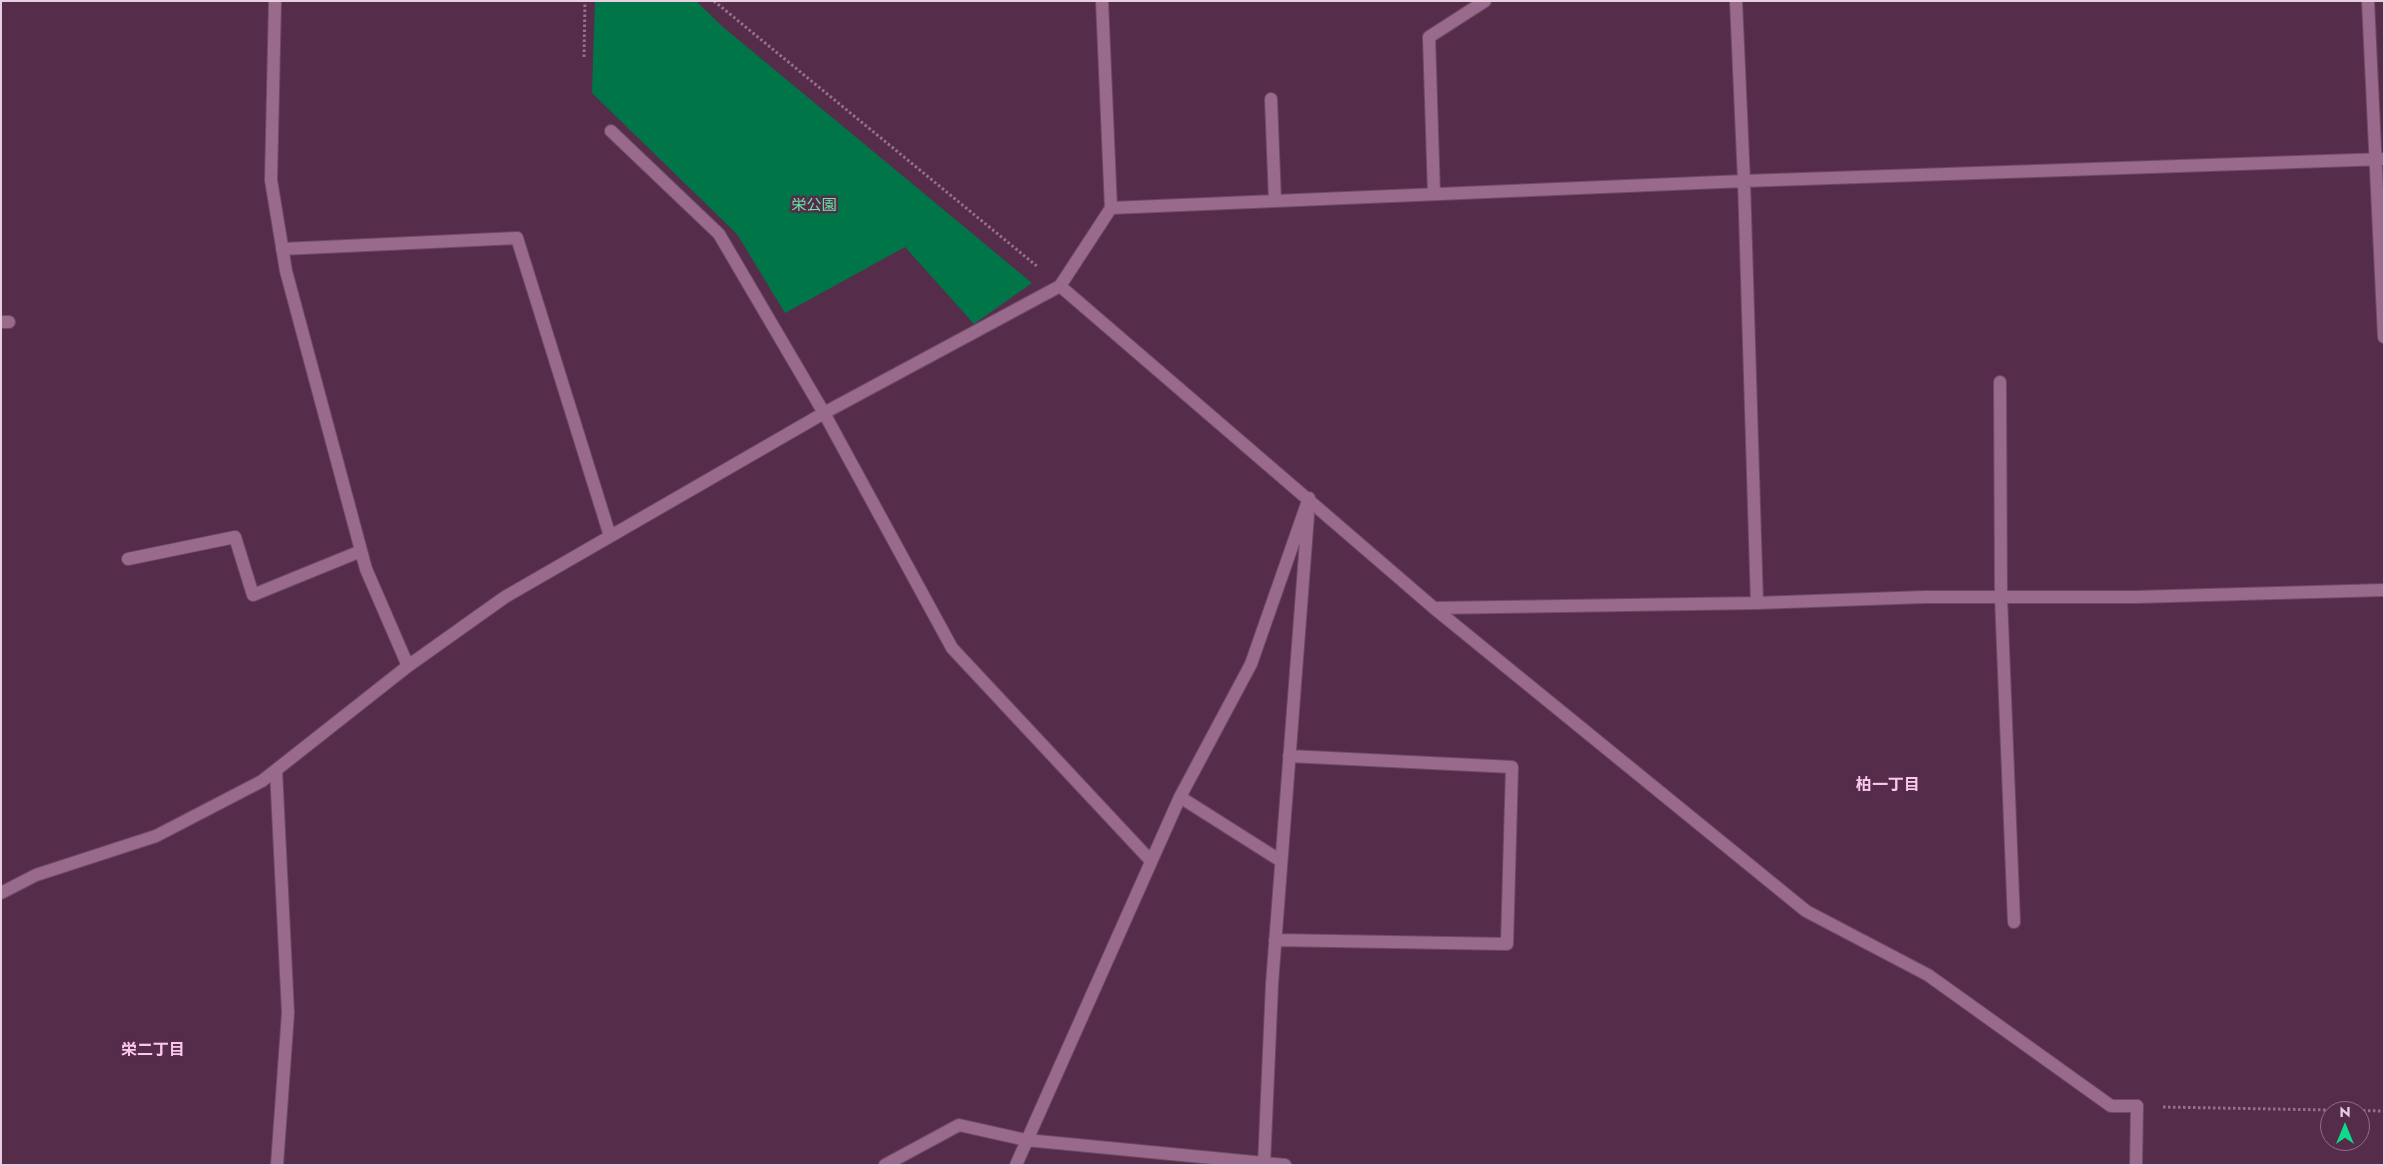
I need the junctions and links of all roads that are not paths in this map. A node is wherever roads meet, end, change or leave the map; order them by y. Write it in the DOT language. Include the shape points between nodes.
graph roads {
  1 [pos="275,1"];
  2 [pos="1102,1"];
  3 [pos="1485,1"];
  4 [pos="1736,1"];
  5 [pos="2368,1"];
  6 [pos="1271,99"];
  7 [pos="611,132"];
  8 [pos="2380,159"];
  9 [pos="1744,181"];
  10 [pos="1434,194"];
  11 [pos="1275,201"];
  12 [pos="1112,208"];
  13 [pos="282,249"];
  14 [pos="1060,286"];
  15 [pos="2384,336"];
  16 [pos="2000,382"];
  17 [pos="824,412"];
  18 [pos="1309,498"];
  19 [pos="610,536"];
  20 [pos="361,551"];
  21 [pos="128,559"];
  22 [pos="2384,590"];
  23 [pos="2001,597"];
  24 [pos="1757,603"];
  25 [pos="1434,608"];
  26 [pos="408,666"];
  27 [pos="1289,756"];
  28 [pos="276,770"];
  29 [pos="1180,797"];
  30 [pos="1281,860"];
  31 [pos="1151,861"];
  32 [pos="1,893"];
  33 [pos="2014,922"];
  34 [pos="1275,940"];
  35 [pos="1026,1140"];
  36 [pos="1264,1164"];
  37 [pos="277,1165"];
  38 [pos="885,1165"];
  39 [pos="1016,1165"];
  40 [pos="1286,1165"];
  41 [pos="2136,1165"];
  1 -- 13 [label="street" via="271,180"];
  2 -- 12 [label="street"];
  3 -- 10 [label="street" via="1430,37"];
  4 -- 9 [label="street"];
  5 -- 8 [label="street"];
  6 -- 11 [label="street"];
  7 -- 17 [label="street" via="719,234"];
  8 -- 9 [label="street"];
  8 -- 15 [label="street"];
  9 -- 10 [label="street"];
  9 -- 24 [label="street"];
  10 -- 11 [label="street"];
  11 -- 12 [label="street"];
  12 -- 14 [label="street"];
  13 -- 19 [label="street" via="517,238"];
  13 -- 20 [label="street"];
  14 -- 17 [label="street"];
  14 -- 18 [label="street"];
  16 -- 23 [label="street"];
  17 -- 19 [label="street"];
  17 -- 31 [label="street" via="952,648"];
  18 -- 25 [label="street"];
  18 -- 27 [label="street"];
  18 -- 29 [label="street" via="1251,664"];
  19 -- 26 [label="street" via="505,598"];
  20 -- 21 [label="street" via="253,596 235,537"];
  20 -- 26 [label="street"];
  22 -- 23 [label="street"];
  23 -- 24 [label="street"];
  23 -- 33 [label="street"];
  24 -- 25 [label="street"];
  25 -- 41 [label="street" via="1806,911 1928,975 2111,1106 2138,1106"];
  26 -- 28 [label="street"];
  27 -- 30 [label="street"];
  27 -- 34 [label="street" via="1512,767 1507,944"];
  28 -- 32 [label="street" via="262,781 156,836 36,875"];
  28 -- 37 [label="street" via="288,1013"];
  29 -- 30 [label="street"];
  29 -- 31 [label="street"];
  30 -- 34 [label="street"];
  31 -- 35 [label="street"];
  34 -- 36 [label="street"];
  35 -- 36 [label="street"];
  35 -- 38 [label="street" via="959,1125"];
  35 -- 39 [label="street"];
  36 -- 40 [label="street"];
}
